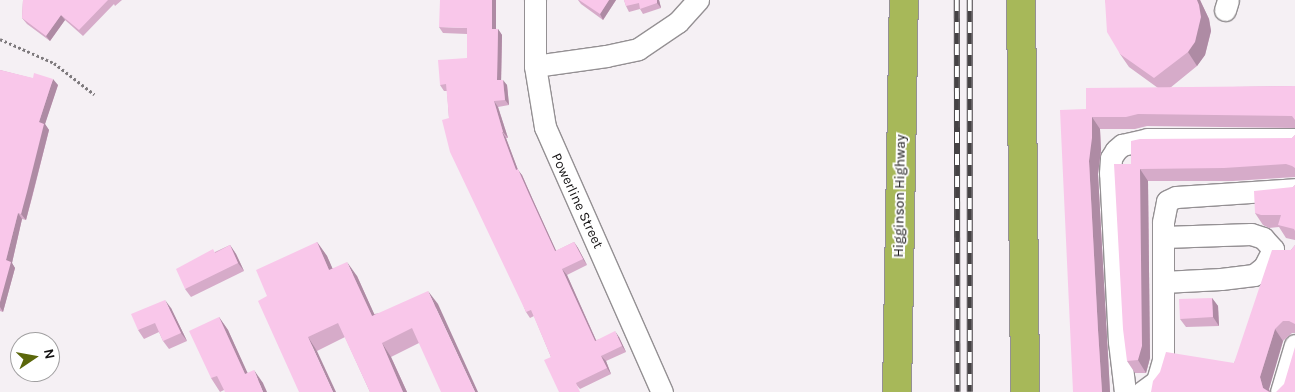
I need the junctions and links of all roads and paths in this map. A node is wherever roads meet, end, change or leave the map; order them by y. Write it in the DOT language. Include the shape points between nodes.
graph roads {
  1 [pos="535,0"];
  2 [pos="698,0"];
  3 [pos="904,0"];
  4 [pos="1021,0"];
  5 [pos="0,39"];
  6 [pos="535,66"];
  7 [pos="94,94"];
  8 [pos="1295,139"];
  9 [pos="1295,189"];
  10 [pos="1164,237"];
  11 [pos="1273,249"];
  12 [pos="1295,251"];
  13 [pos="1163,282"];
  14 [pos="1295,345"];
  15 [pos="662,392"];
  16 [pos="897,392"];
  17 [pos="1025,392"];
  18 [pos="1124,392"];
  19 [pos="1142,392"];
  20 [pos="1281,392"];
  1 -- 6 [label="street, Powerline Street"];
  2 -- 6 [label="street" via="678,22 638,49"];
  3 -- 16 [label="highway, Higginson Highway"];
  4 -- 17 [label="highway"];
  5 -- 7 [label="path" via="54,63"];
  6 -- 15 [label="street, Powerline Street" via="539,103 552,148"];
  8 -- 18 [label="street" via="1147,139 1122,145 1116,150 1111,158 1110,173"];
  9 -- 10 [label="street" via="1169,199 1164,206"];
  10 -- 11 [label="street" via="1251,234 1263,238"];
  10 -- 13 [label="street"];
  11 -- 12 [label="street"];
  11 -- 13 [label="street" via="1264,266 1254,275"];
  13 -- 19 [label="street" via="1163,360 1157,381"];
  14 -- 20 [label="street"];
}
